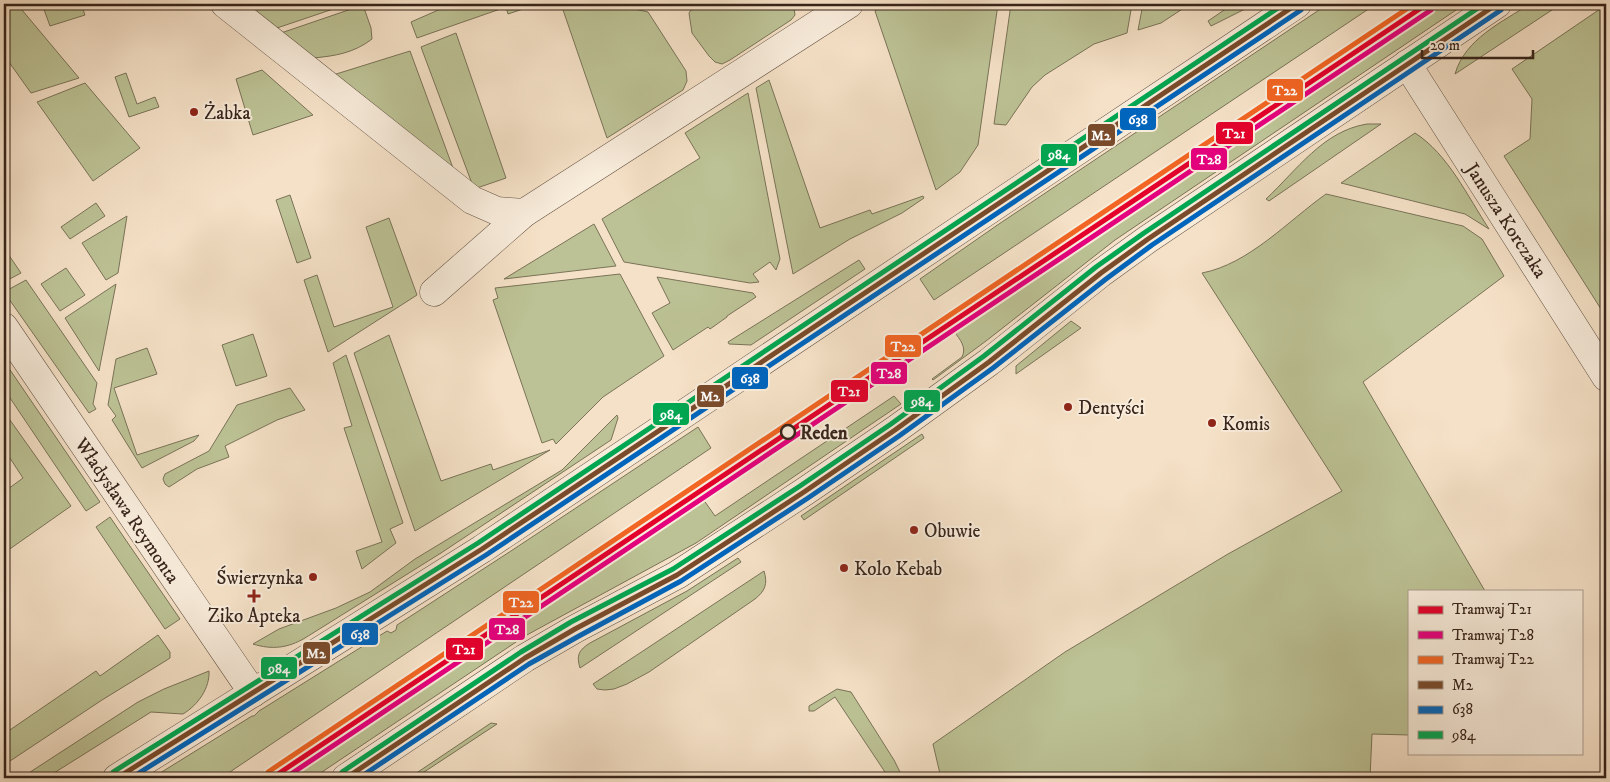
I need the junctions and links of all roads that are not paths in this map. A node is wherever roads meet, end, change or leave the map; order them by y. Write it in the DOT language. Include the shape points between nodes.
graph roads {
  1 [pos="225,4"];
  2 [pos="849,4"];
  3 [pos="1297,4"];
  4 [pos="1497,4"];
  5 [pos="1407,64"];
  6 [pos="524,213"];
  7 [pos="434,292"];
  8 [pos="4,327"];
  9 [pos="1606,377"];
  10 [pos="253,693"];
  11 [pos="117,778"];
  12 [pos="346,778"];
  1 -- 6 [label="street" via="472,200 497,211"];
  2 -- 6 [label="street"];
  3 -- 10 [label="street" via="482,549"];
  4 -- 5 [label="street"];
  5 -- 9 [label="street, Janusza Korczaka"];
  5 -- 12 [label="street" via="1136,247 969,377 804,492 677,575 525,658"];
  6 -- 7 [label="street"];
  8 -- 10 [label="street, Władysława Reymonta"];
  10 -- 11 [label="street"];
}
